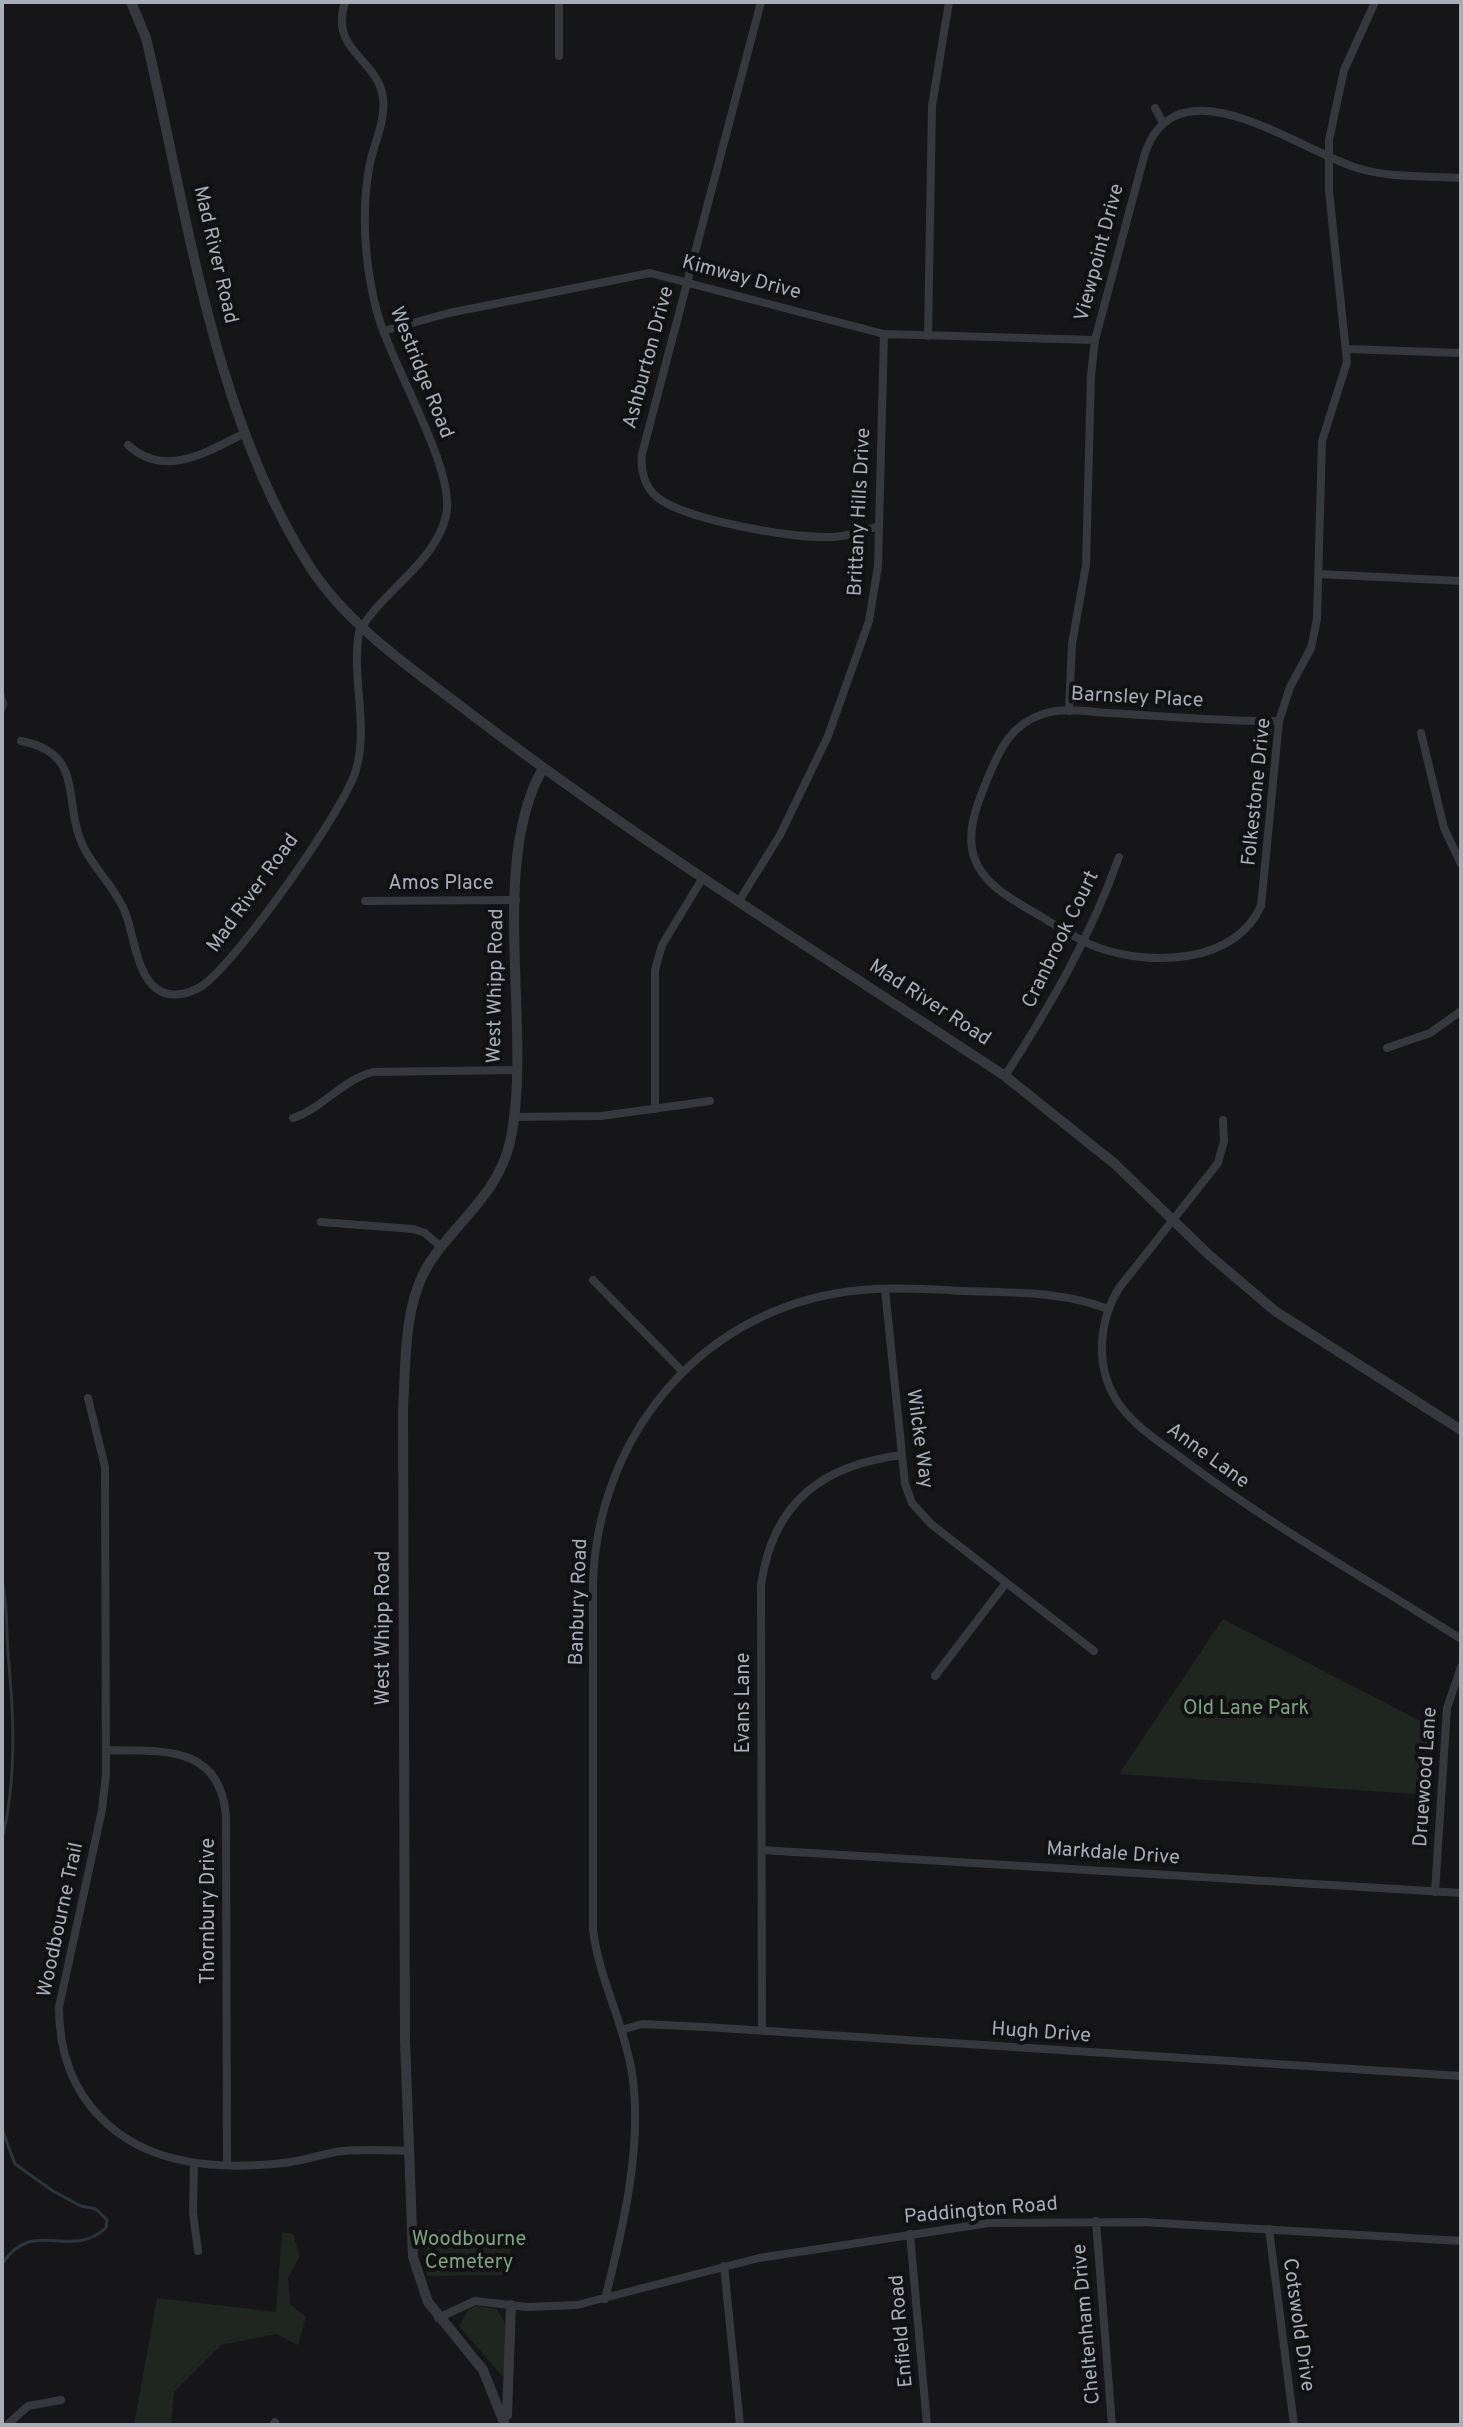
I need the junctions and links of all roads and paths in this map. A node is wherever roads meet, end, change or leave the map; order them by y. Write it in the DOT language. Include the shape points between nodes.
graph roads {
  1 [pos="131,2"];
  2 [pos="345,2"];
  3 [pos="559,2"];
  4 [pos="761,2"];
  5 [pos="949,2"];
  6 [pos="1375,2"];
  7 [pos="559,56"];
  8 [pos="1155,108"];
  9 [pos="1162,121"];
  10 [pos="1329,155"];
  11 [pos="1461,178"];
  12 [pos="687,282"];
  13 [pos="383,331"];
  14 [pos="884,334"];
  15 [pos="928,336"];
  16 [pos="1095,340"];
  17 [pos="1347,349"];
  18 [pos="1461,353"];
  19 [pos="245,433"];
  20 [pos="128,445"];
  21 [pos="879,526"];
  22 [pos="1319,574"];
  23 [pos="1461,581"];
  24 [pos="362,627"];
  25 [pos="1069,711"];
  26 [pos="1279,721"];
  27 [pos="1421,733"];
  28 [pos="21,741"];
  29 [pos="1004,743"];
  30 [pos="543,768"];
  31 [pos="1119,857"];
  32 [pos="1461,864"];
  33 [pos="702,879"];
  34 [pos="516,900"];
  35 [pos="365,901"];
  36 [pos="739,901"];
  37 [pos="1084,941"];
  38 [pos="1461,1011"];
  39 [pos="1387,1048"];
  40 [pos="514,1070"];
  41 [pos="1005,1076"];
  42 [pos="710,1101"];
  43 [pos="655,1109"];
  44 [pos="513,1117"];
  45 [pos="293,1118"];
  46 [pos="1223,1120"];
  47 [pos="1173,1219"];
  48 [pos="321,1222"];
  49 [pos="441,1247"];
  50 [pos="593,1280"];
  51 [pos="885,1289"];
  52 [pos="1108,1309"];
  53 [pos="682,1371"];
  54 [pos="88,1398"];
  55 [pos="1461,1430"];
  56 [pos="902,1455"];
  57 [pos="1006,1583"];
  58 [pos="1461,1639"];
  59 [pos="1094,1651"];
  60 [pos="1461,1667"];
  61 [pos="935,1676"];
  62 [pos="106,1750"];
  63 [pos="762,1850"];
  64 [pos="1435,1892"];
  65 [pos="1461,1893"];
  66 [pos="621,2030"];
  67 [pos="762,2031"];
  68 [pos="1461,2076"];
  69 [pos="409,2151"];
  70 [pos="194,2163"];
  71 [pos="227,2164"];
  72 [pos="1096,2221"];
  73 [pos="1269,2229"];
  74 [pos="910,2234"];
  75 [pos="1461,2241"];
  76 [pos="198,2251"];
  77 [pos="724,2266"];
  78 [pos="605,2299"];
  79 [pos="511,2305"];
  80 [pos="438,2318"];
  81 [pos="61,2400"];
  82 [pos="7,2425"];
  83 [pos="506,2425"];
  84 [pos="740,2425"];
  85 [pos="927,2425"];
  86 [pos="1112,2425"];
  87 [pos="1294,2425"];
  1 -- 19 [label="street, Mad River Road" via="146,38 220,361"];
  2 -- 13 [label="street, Westridge Road" via="343,33 378,82 384,102 364,203 370,284"];
  3 -- 7 [label="street"];
  4 -- 12 [label="street, Ashburton Drive"];
  5 -- 15 [label="street" via="932,106"];
  6 -- 10 [label="street, Folkestone Drive" via="1344,70"];
  8 -- 9 [label="street"];
  9 -- 10 [label="street" via="1181,111 1209,109"];
  9 -- 16 [label="street, Viewpoint Drive" via="1145,153"];
  10 -- 11 [label="street" via="1361,169"];
  10 -- 17 [label="street, Folkestone Drive" via="1331,222"];
  12 -- 13 [label="street, Kimway Drive" via="662,274 627,275"];
  12 -- 14 [label="street, Kimway Drive"];
  12 -- 21 [label="street, Ashburton Drive" via="642,454 643,476 653,493 683,509 771,533 831,537"];
  13 -- 24 [label="street, Westridge Road" via="442,468 448,507 434,542"];
  14 -- 15 [label="street, Kimway Drive"];
  14 -- 21 [label="street, Brittany Hills Drive"];
  15 -- 16 [label="street, Kimway Drive"];
  16 -- 25 [label="street, Viewpoint Drive" via="1086,565 1072,644"];
  17 -- 18 [label="street"];
  17 -- 22 [label="street, Folkestone Drive" via="1340,392 1322,441"];
  19 -- 20 [label="street" via="172,462 147,458"];
  19 -- 24 [label="street, Mad River Road" via="308,564"];
  21 -- 36 [label="street, Brittany Hills Drive" via="869,621 844,695 799,799"];
  22 -- 23 [label="street"];
  22 -- 26 [label="street, Folkestone Drive" via="1315,635"];
  24 -- 28 [label="street, Mad River Road" via="357,650 360,751 348,789 231,959 187,993 168,994 149,981 125,911 81,841 68,773 46,750"];
  24 -- 30 [label="street, Mad River Road"];
  25 -- 26 [label="street, Barnsley Place"];
  25 -- 29 [label="street, Barnsley Place" via="1028,720"];
  26 -- 37 [label="street, Folkestone Drive" via="1263,895 1247,929 1216,947 1165,958 1122,954"];
  27 -- 32 [label="street" via="1444,828"];
  29 -- 37 [label="street, Folkestone Drive" via="976,810 974,856 989,882"];
  30 -- 33 [label="street, Mad River Road"];
  30 -- 34 [label="street, West Whipp Road" via="523,822"];
  31 -- 37 [label="street, Cranbrook Court"];
  33 -- 36 [label="street, Mad River Road"];
  33 -- 43 [label="street" via="662,945 655,970"];
  34 -- 35 [label="street, Amos Place"];
  34 -- 40 [label="street, West Whipp Road"];
  36 -- 41 [label="street, Mad River Road"];
  37 -- 41 [label="street, Cranbrook Court"];
  38 -- 39 [label="street" via="1430,1033"];
  40 -- 44 [label="street, West Whipp Road"];
  40 -- 45 [label="street" via="373,1072"];
  41 -- 47 [label="street, Mad River Road" via="1103,1154"];
  42 -- 43 [label="street"];
  43 -- 44 [label="street"];
  44 -- 49 [label="street, West Whipp Road" via="494,1185"];
  46 -- 47 [label="street, Anne Lane" via="1218,1163"];
  47 -- 52 [label="street, Anne Lane"];
  47 -- 55 [label="street, Mad River Road" via="1275,1311"];
  48 -- 49 [label="street" via="413,1229"];
  49 -- 69 [label="street, West Whipp Road" via="415,1294 403,1410"];
  50 -- 53 [label="street"];
  51 -- 52 [label="street, Banbury Road" via="1048,1294"];
  51 -- 53 [label="street, Banbury Road" via="836,1293 785,1307 739,1328"];
  51 -- 56 [label="street, Wilcke Way"];
  52 -- 58 [label="street, Anne Lane" via="1104,1368 1127,1414 1261,1515"];
  53 -- 66 [label="street, Banbury Road" via="643,1418 619,1461 594,1556 593,1930"];
  54 -- 62 [label="street, Woodbourne Trail" via="105,1467"];
  56 -- 57 [label="street, Wilcke Way" via="907,1492 919,1513"];
  56 -- 63 [label="street, Evans Lane" via="856,1463 812,1486 771,1542 761,1585"];
  57 -- 59 [label="street, Wilcke Way"];
  57 -- 61 [label="street"];
  60 -- 64 [label="street, Druewood Lane" via="1447,1708"];
  62 -- 70 [label="street, Woodbourne Trail" via="102,1810 62,1983 64,2053 82,2095 104,2122 153,2154"];
  62 -- 71 [label="street, Thornbury Drive" via="163,1751 192,1758 208,1769 223,1794"];
  63 -- 64 [label="street, Markdale Drive"];
  63 -- 67 [label="street, Evans Lane"];
  64 -- 65 [label="street, Markdale Drive"];
  66 -- 67 [label="street, Hugh Drive" via="642,2024"];
  66 -- 78 [label="street, Banbury Road" via="634,2091 632,2140 623,2222"];
  67 -- 68 [label="street, Hugh Drive"];
  69 -- 71 [label="street, Woodbourne Trail"];
  69 -- 80 [label="street, West Whipp Road" via="415,2272"];
  70 -- 71 [label="street, Woodbourne Trail"];
  70 -- 76 [label="street"];
  72 -- 73 [label="street, Paddington Road"];
  72 -- 74 [label="street, Paddington Road" via="989,2223"];
  72 -- 86 [label="street, Cheltenham Drive"];
  73 -- 75 [label="street, Paddington Road"];
  73 -- 87 [label="street, Cotswold Drive"];
  74 -- 77 [label="street, Paddington Road"];
  74 -- 85 [label="street, Enfield Road"];
  77 -- 78 [label="street, Paddington Road"];
  77 -- 84 [label="street"];
  78 -- 79 [label="street, Paddington Road" via="556,2307"];
  79 -- 80 [label="street" via="475,2301"];
  79 -- 83 [label="street"];
  80 -- 83 [label="street, West Whipp Road" via="483,2370"];
  81 -- 82 [label="street" via="28,2406"];
}
